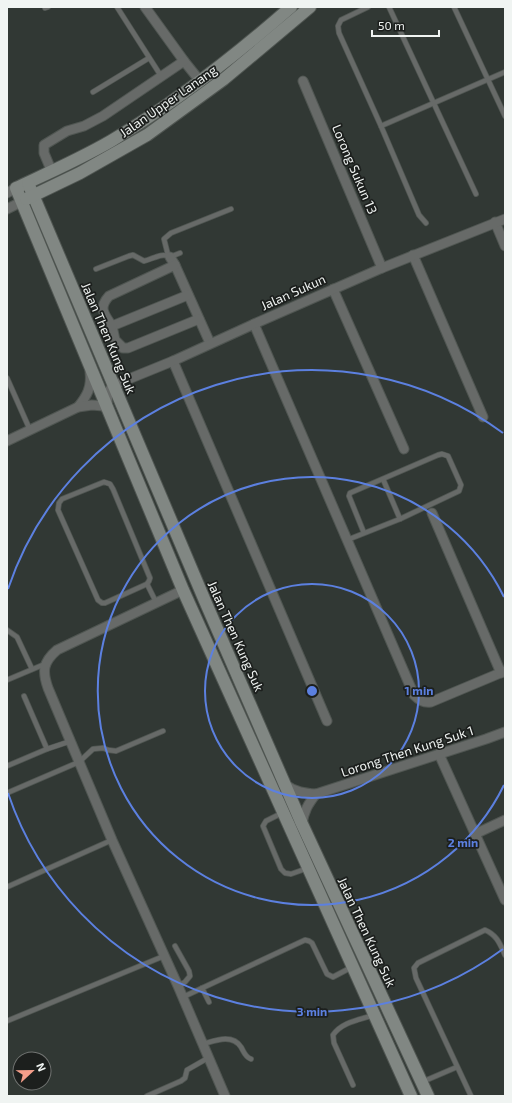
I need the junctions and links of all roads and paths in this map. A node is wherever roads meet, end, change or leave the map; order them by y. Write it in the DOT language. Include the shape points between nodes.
graph roads {
  1 [pos="118,7"];
  2 [pos="145,7"];
  3 [pos="291,7"];
  4 [pos="310,7"];
  5 [pos="368,7"];
  6 [pos="390,7"];
  7 [pos="454,7"];
  8 [pos="149,58"];
  9 [pos="184,62"];
  10 [pos="505,72"];
  11 [pos="161,76"];
  12 [pos="488,79"];
  13 [pos="200,81"];
  14 [pos="303,82"];
  15 [pos="93,92"];
  16 [pos="435,103"];
  17 [pos="505,116"];
  18 [pos="381,126"];
  19 [pos="52,172"];
  20 [pos="28,183"];
  21 [pos="11,191"];
  22 [pos="476,194"];
  23 [pos="33,196"];
  24 [pos="21,202"];
  25 [pos="7,209"];
  26 [pos="231,209"];
  27 [pos="505,219"];
  28 [pos="495,222"];
  29 [pos="426,223"];
  30 [pos="505,246"];
  31 [pos="180,253"];
  32 [pos="413,255"];
  33 [pos="171,259"];
  34 [pos="382,268"];
  35 [pos="96,269"];
  36 [pos="333,289"];
  37 [pos="188,295"];
  38 [pos="199,319"];
  39 [pos="254,324"];
  40 [pos="112,326"];
  41 [pos="210,343"];
  42 [pos="173,361"];
  43 [pos="90,365"];
  44 [pos="7,378"];
  45 [pos="114,385"];
  46 [pos="78,407"];
  47 [pos="108,408"];
  48 [pos="483,417"];
  49 [pos="30,430"];
  50 [pos="7,441"];
  51 [pos="404,449"];
  52 [pos="383,479"];
  53 [pos="432,513"];
  54 [pos="400,519"];
  55 [pos="364,533"];
  56 [pos="347,540"];
  57 [pos="187,558"];
  58 [pos="147,584"];
  59 [pos="183,590"];
  60 [pos="205,601"];
  61 [pos="156,602"];
  62 [pos="7,630"];
  63 [pos="45,664"];
  64 [pos="32,669"];
  65 [pos="503,672"];
  66 [pos="7,680"];
  67 [pos="24,696"];
  68 [pos="327,721"];
  69 [pos="163,731"];
  70 [pos="505,732"];
  71 [pos="71,741"];
  72 [pos="47,749"];
  73 [pos="439,754"];
  74 [pos="79,762"];
  75 [pos="7,766"];
  76 [pos="286,785"];
  77 [pos="7,793"];
  78 [pos="316,794"];
  79 [pos="283,812"];
  80 [pos="505,820"];
  81 [pos="302,824"];
  82 [pos="475,834"];
  83 [pos="112,840"];
  84 [pos="308,868"];
  85 [pos="7,887"];
  86 [pos="505,900"];
  87 [pos="176,946"];
  88 [pos="505,955"];
  89 [pos="164,956"];
  90 [pos="352,967"];
  91 [pos="178,986"];
  92 [pos="202,988"];
  93 [pos="183,997"];
  94 [pos="209,1002"];
  95 [pos="374,1015"];
  96 [pos="7,1021"];
  97 [pos="202,1044"];
  98 [pos="208,1058"];
  99 [pos="251,1059"];
  100 [pos="457,1067"];
  101 [pos="421,1082"];
  102 [pos="353,1085"];
  103 [pos="147,1096"];
  104 [pos="225,1096"];
  105 [pos="411,1096"];
  106 [pos="428,1096"];
  107 [pos="470,1096"];
  1 -- 8 [label="lane"];
  2 -- 9 [label="street"];
  3 -- 13 [label="street, Jalan Upper Lanang"];
  4 -- 23 [label="street, Jalan Upper Lanang" via="224,79 147,135"];
  5 -- 18 [label="lane" via="341,20 338,26"];
  6 -- 16 [label="lane"];
  7 -- 12 [label="lane"];
  8 -- 11 [label="lane"];
  8 -- 15 [label="lane"];
  9 -- 11 [label="street"];
  9 -- 13 [label="street"];
  10 -- 12 [label="lane"];
  11 -- 19 [label="street" via="103,116 67,131 44,145 44,153"];
  12 -- 16 [label="lane"];
  12 -- 17 [label="lane"];
  13 -- 19 [label="street, Jalan Upper Lanang" via="112,140"];
  14 -- 34 [label="street, Lorong Sukun 13"];
  16 -- 18 [label="lane"];
  16 -- 22 [label="lane"];
  18 -- 29 [label="lane" via="419,215"];
  19 -- 20 [label="street, Jalan Upper Lanang"];
  20 -- 21 [label="street, Jalan Upper Lanang"];
  20 -- 23 [label="street, Jalan Then Kung Suk"];
  21 -- 24 [label="street, Jalan Then Kung Suk"];
  23 -- 24 [label="street, Jalan Upper Lanang"];
  23 -- 45 [label="street, Jalan Then Kung Suk"];
  24 -- 25 [label="street, Jalan Upper Lanang"];
  24 -- 43 [label="street, Jalan Then Kung Suk"];
  26 -- 33 [label="lane" via="171,233 164,239"];
  27 -- 28 [label="street, Jalan Sukun"];
  28 -- 30 [label="street"];
  28 -- 32 [label="street, Jalan Sukun"];
  31 -- 33 [label="lane"];
  32 -- 34 [label="street, Jalan Sukun"];
  32 -- 48 [label="street"];
  33 -- 35 [label="lane" via="161,255 144,261 133,255"];
  33 -- 37 [label="street"];
  33 -- 40 [label="street" via="109,296 102,307"];
  34 -- 36 [label="street, Jalan Sukun"];
  36 -- 39 [label="street, Jalan Sukun"];
  36 -- 51 [label="street"];
  37 -- 38 [label="street"];
  37 -- 40 [label="street"];
  38 -- 40 [label="street" via="128,348 123,348 115,340"];
  38 -- 41 [label="street"];
  39 -- 41 [label="street, Jalan Sukun"];
  39 -- 56 [label="street"];
  41 -- 42 [label="street, Jalan Sukun"];
  42 -- 45 [label="street, Jalan Sukun"];
  42 -- 68 [label="street"];
  43 -- 46 [label="street" via="90,389"];
  43 -- 47 [label="street, Jalan Then Kung Suk"];
  44 -- 49 [label="lane"];
  45 -- 47 [label="street" via="108,392"];
  45 -- 57 [label="street, Jalan Then Kung Suk"];
  46 -- 47 [label="street" via="92,405"];
  46 -- 49 [label="street"];
  47 -- 59 [label="street, Jalan Then Kung Suk"];
  49 -- 50 [label="street"];
  52 -- 54 [label="lane"];
  52 -- 54 [label="lane" via="442,454 448,456 461,485 457,492"];
  52 -- 55 [label="lane" via="350,493"];
  53 -- 65 [label="street"];
  54 -- 55 [label="lane"];
  55 -- 56 [label="lane"];
  56 -- 65 [label="street" via="416,697 431,702"];
  57 -- 59 [label="street"];
  57 -- 60 [label="street, Jalan Then Kung Suk"];
  58 -- 58 [label="lane" via="150,581 149,575 110,484 104,482 60,501 58,510 100,602 105,603"];
  58 -- 61 [label="lane"];
  59 -- 60 [label="street" via="193,591"];
  59 -- 61 [label="street"];
  59 -- 79 [label="street, Jalan Then Kung Suk"];
  60 -- 76 [label="street, Jalan Then Kung Suk"];
  61 -- 63 [label="street" via="57,650"];
  62 -- 64 [label="lane" via="17,637"];
  63 -- 64 [label="lane"];
  63 -- 71 [label="street" via="46,681"];
  64 -- 66 [label="lane"];
  67 -- 72 [label="lane"];
  69 -- 74 [label="lane" via="116,751 94,749"];
  70 -- 73 [label="street, Lorong Then Kung Suk 1"];
  71 -- 72 [label="lane"];
  71 -- 74 [label="street"];
  72 -- 75 [label="lane"];
  73 -- 78 [label="street, Lorong Then Kung Suk 1"];
  73 -- 82 [label="street"];
  74 -- 77 [label="lane"];
  74 -- 83 [label="street"];
  76 -- 78 [label="street" via="298,792"];
  76 -- 81 [label="street, Jalan Then Kung Suk"];
  78 -- 81 [label="street" via="308,803"];
  79 -- 84 [label="street, Jalan Then Kung Suk"];
  79 -- 84 [label="lane" via="266,821 263,826 281,869 285,874 291,874"];
  80 -- 82 [label="street"];
  81 -- 101 [label="street, Jalan Then Kung Suk"];
  82 -- 86 [label="street"];
  83 -- 85 [label="lane"];
  83 -- 89 [label="street"];
  84 -- 90 [label="street, Jalan Then Kung Suk"];
  87 -- 91 [label="lane" via="190,976"];
  88 -- 100 [label="lane" via="497,938 485,930 418,963 414,968 416,978"];
  89 -- 91 [label="street"];
  89 -- 96 [label="lane"];
  90 -- 92 [label="lane" via="333,977 329,976 312,943 305,940"];
  90 -- 95 [label="street, Jalan Then Kung Suk"];
  91 -- 93 [label="street"];
  92 -- 93 [label="lane"];
  92 -- 94 [label="lane"];
  93 -- 97 [label="street"];
  95 -- 102 [label="lane" via="343,1026 333,1035 334,1043"];
  95 -- 105 [label="street, Jalan Then Kung Suk"];
  97 -- 98 [label="street"];
  97 -- 99 [label="lane" via="224,1038 231,1040 239,1044"];
  98 -- 103 [label="lane" via="187,1070 185,1078 181,1081"];
  98 -- 104 [label="street"];
  100 -- 101 [label="lane"];
  100 -- 107 [label="lane"];
  101 -- 106 [label="street, Jalan Then Kung Suk"];
}
